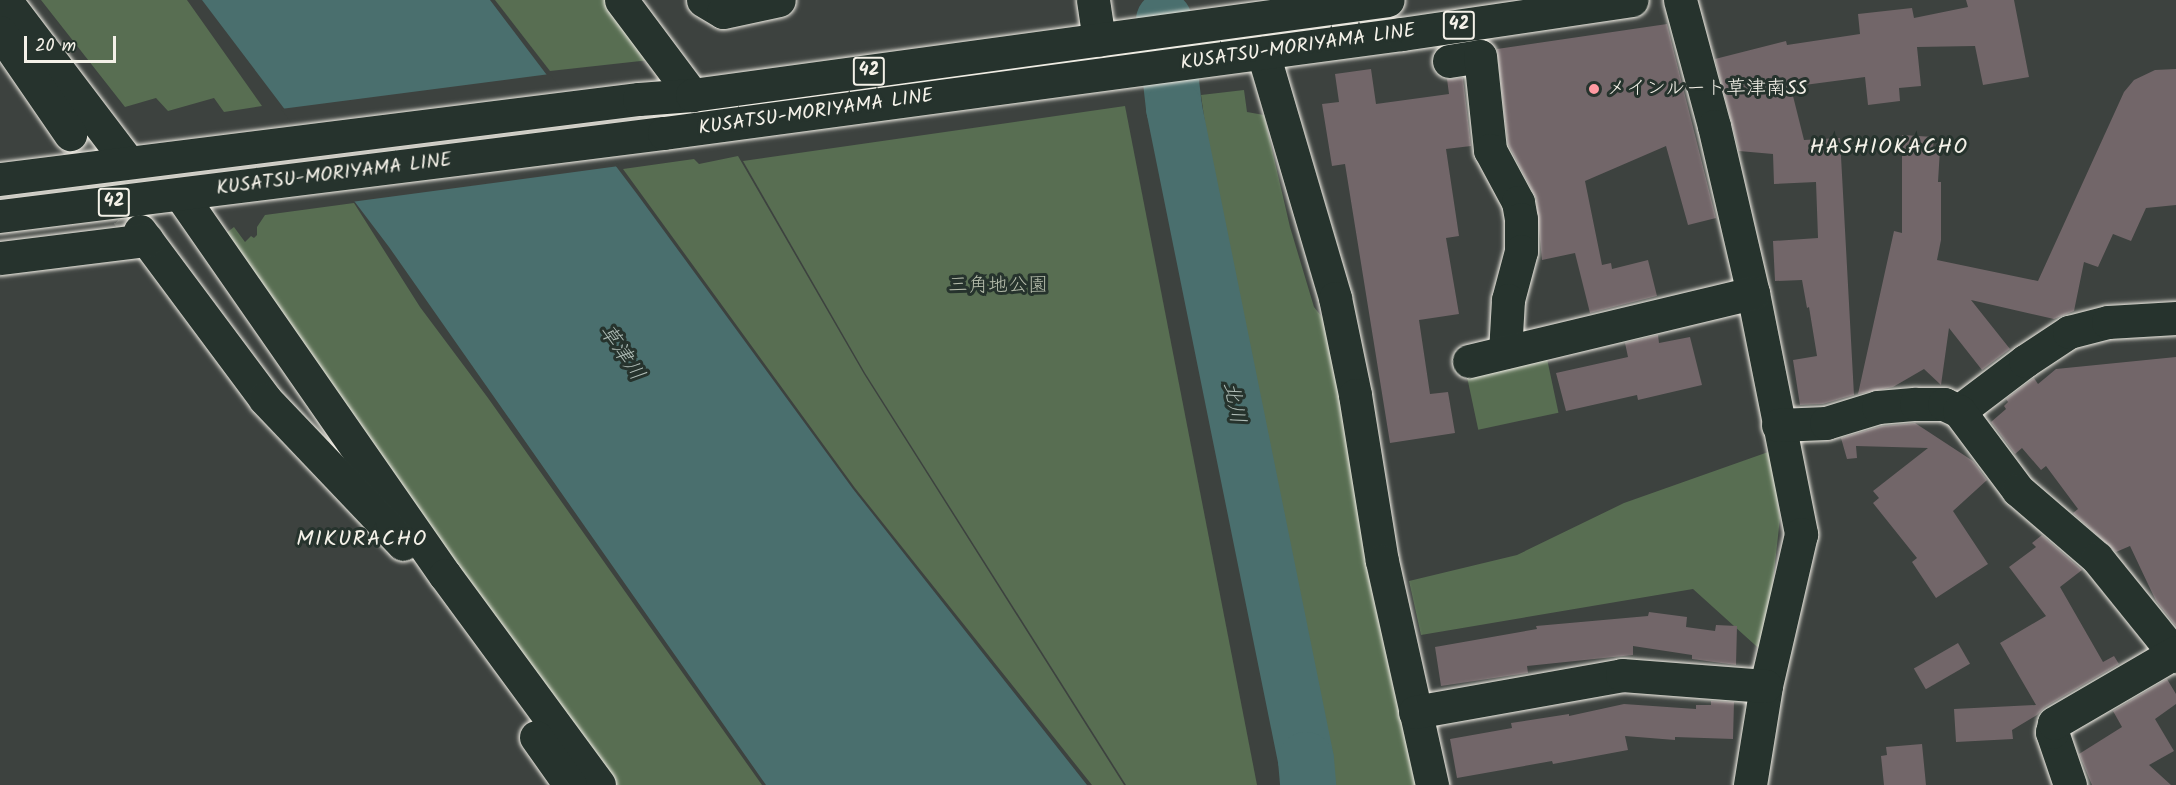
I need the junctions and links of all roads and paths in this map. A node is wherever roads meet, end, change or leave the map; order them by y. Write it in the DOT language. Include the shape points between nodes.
graph roads {
  1 [pos="5,0"];
  2 [pos="26,0"];
  3 [pos="621,0"];
  4 [pos="703,0"];
  5 [pos="779,0"];
  6 [pos="1093,0"];
  7 [pos="1388,0"];
  8 [pos="1631,0"];
  9 [pos="1680,0"];
  10 [pos="0,32"];
  11 [pos="1099,40"];
  12 [pos="1275,51"];
  13 [pos="1449,61"];
  14 [pos="692,95"];
  15 [pos="70,134"];
  16 [pos="138,161"];
  17 [pos="0,179"];
  18 [pos="187,203"];
  19 [pos="0,216"];
  20 [pos="0,258"];
  21 [pos="1753,293"];
  22 [pos="2176,318"];
  23 [pos="1505,352"];
  24 [pos="1469,361"];
  25 [pos="1959,411"];
  26 [pos="1778,424"];
  27 [pos="400,540"];
  28 [pos="2176,654"];
  29 [pos="1766,686"];
  30 [pos="1415,712"];
  31 [pos="570,785"];
  32 [pos="599,785"];
  33 [pos="1432,785"];
  34 [pos="1750,785"];
  35 [pos="2070,785"];
  1 -- 16 [label="street"];
  2 -- 16 [label="street"];
  3 -- 14 [label="street"];
  4 -- 5 [label="street" via="723,12"];
  6 -- 11 [label="street"];
  7 -- 11 [label="street, KUSATSU-MORIYAMA LINE / 42"];
  8 -- 12 [label="street, KUSATSU-MORIYAMA LINE / 42"];
  9 -- 21 [label="street"];
  10 -- 15 [label="street"];
  11 -- 14 [label="street, KUSATSU-MORIYAMA LINE / 42"];
  12 -- 18 [label="street, KUSATSU-MORIYAMA LINE / 42" via="229,189"];
  12 -- 30 [label="street" via="1335,298 1382,561"];
  13 -- 23 [label="street" via="1480,56 1490,150 1518,202 1521,251 1508,300"];
  14 -- 16 [label="street, KUSATSU-MORIYAMA LINE / 42"];
  16 -- 17 [label="street, KUSATSU-MORIYAMA LINE / 42"];
  18 -- 19 [label="street, KUSATSU-MORIYAMA LINE / 42"];
  18 -- 27 [label="street" via="196,251 383,510"];
  18 -- 32 [label="street" via="445,575"];
  20 -- 27 [label="street" via="144,235 265,399"];
  21 -- 23 [label="street"];
  21 -- 26 [label="street"];
  22 -- 25 [label="street" via="2108,322 2069,332"];
  23 -- 24 [label="street"];
  25 -- 26 [label="street" via="1944,404 1916,404 1878,407 1826,423"];
  25 -- 28 [label="street" via="2018,490 2097,558"];
  26 -- 29 [label="street" via="1801,534"];
  27 -- 31 [label="street"];
  28 -- 35 [label="street" via="2054,723 2052,732"];
  29 -- 30 [label="street" via="1622,675"];
  29 -- 34 [label="street"];
  30 -- 33 [label="street"];
}
